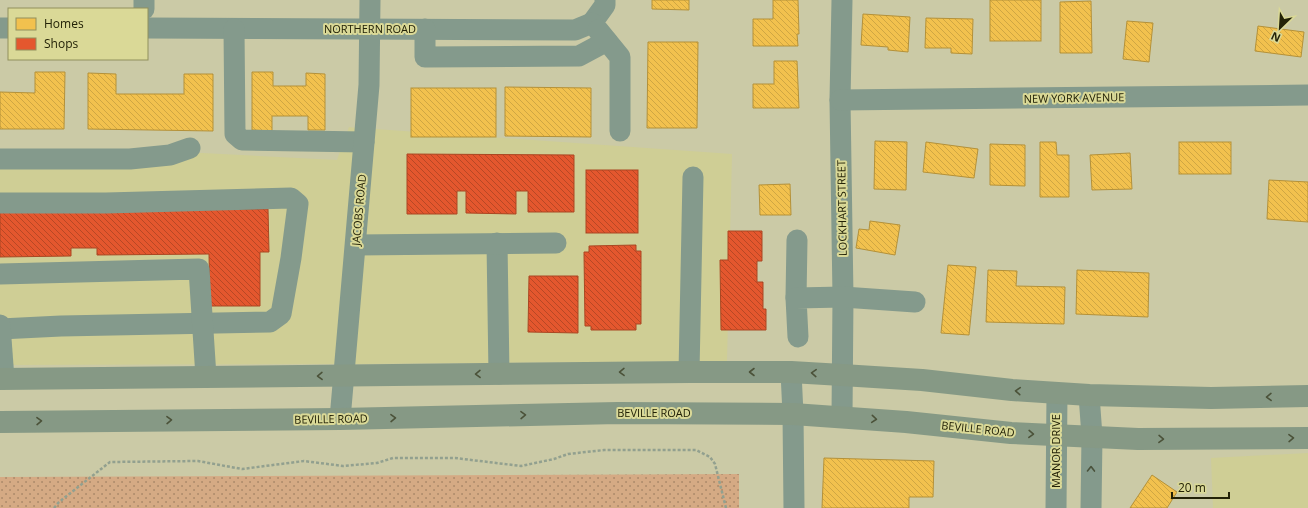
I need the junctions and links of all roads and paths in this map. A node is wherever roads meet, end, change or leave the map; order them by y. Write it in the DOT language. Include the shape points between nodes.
graph roads {
  1 [pos="370,0"];
  2 [pos="605,0"];
  3 [pos="842,0"];
  4 [pos="592,23"];
  5 [pos="148,28"];
  6 [pos="234,29"];
  7 [pos="370,29"];
  8 [pos="425,30"];
  9 [pos="607,41"];
  10 [pos="1308,95"];
  11 [pos="840,100"];
  12 [pos="620,131"];
  13 [pos="364,142"];
  14 [pos="190,148"];
  15 [pos="0,159"];
  16 [pos="693,177"];
  17 [pos="0,203"];
  18 [pos="798,240"];
  19 [pos="497,243"];
  20 [pos="556,243"];
  21 [pos="356,245"];
  22 [pos="0,274"];
  23 [pos="843,297"];
  24 [pos="796,298"];
  25 [pos="915,302"];
  26 [pos="203,323"];
  27 [pos="0,325"];
  28 [pos="0,329"];
  29 [pos="798,337"];
  30 [pos="689,372"];
  31 [pos="791,372"];
  32 [pos="499,374"];
  33 [pos="344,375"];
  34 [pos="842,375"];
  35 [pos="206,377"];
  36 [pos="2,379"];
  37 [pos="1057,393"];
  38 [pos="1089,395"];
  39 [pos="1308,396"];
  40 [pos="793,414"];
  41 [pos="842,416"];
  42 [pos="340,419"];
  43 [pos="0,422"];
  44 [pos="1056,435"];
  45 [pos="1092,436"];
  46 [pos="1308,438"];
  47 [pos="54,508"];
  48 [pos="726,508"];
  49 [pos="794,508"];
  50 [pos="1056,508"];
  51 [pos="1091,508"];
  1 -- 7 [label="street, JACOBS ROAD"];
  2 -- 4 [label="street" via="605,5"];
  3 -- 11 [label="street, LOCKHART STREET"];
  4 -- 8 [label="street, NORTHERN ROAD" via="575,30"];
  4 -- 9 [label="street"];
  5 -- 6 [label="street, NORTHERN ROAD"];
  6 -- 7 [label="street, NORTHERN ROAD"];
  6 -- 13 [label="street" via="235,134 242,140"];
  7 -- 8 [label="street, NORTHERN ROAD"];
  7 -- 13 [label="street, JACOBS ROAD" via="370,86"];
  8 -- 9 [label="street" via="425,57 579,56"];
  9 -- 12 [label="street" via="620,57"];
  10 -- 11 [label="street, NEW YORK AVENUE"];
  11 -- 23 [label="street, LOCKHART STREET"];
  13 -- 21 [label="street, JACOBS ROAD"];
  14 -- 15 [label="street" via="170,154 130,159"];
  16 -- 30 [label="street"];
  17 -- 26 [label="street" via="291,198 298,204 280,314 270,322"];
  18 -- 24 [label="street"];
  19 -- 20 [label="street"];
  19 -- 21 [label="street"];
  19 -- 32 [label="street"];
  21 -- 33 [label="street, JACOBS ROAD"];
  22 -- 26 [label="street" via="199,270"];
  23 -- 24 [label="street"];
  23 -- 25 [label="street"];
  23 -- 34 [label="street, LOCKHART STREET"];
  24 -- 29 [label="street"];
  26 -- 28 [label="street"];
  26 -- 35 [label="street"];
  27 -- 28 [label="street"];
  28 -- 36 [label="street"];
  31 -- 30 [label="main road, one-way"];
  30 -- 32 [label="main road, one-way"];
  34 -- 31 [label="main road, one-way"];
  31 -- 40 [label="street"];
  32 -- 33 [label="main road, one-way"];
  33 -- 35 [label="main road, one-way"];
  33 -- 42 [label="street, JACOBS ROAD"];
  37 -- 34 [label="main road, one-way"];
  34 -- 41 [label="street, LOCKHART STREET"];
  35 -- 36 [label="main road"];
  37 -- 38 [label="main road"];
  37 -- 44 [label="street, MANOR DRIVE"];
  39 -- 38 [label="main road, one-way" via="1204,398"];
  38 -- 45 [label="street"];
  40 -- 41 [label="main road, BEVILLE ROAD"];
  42 -- 40 [label="main road, BEVILLE ROAD, one-way" via="634,413"];
  40 -- 49 [label="street"];
  41 -- 44 [label="main road, BEVILLE ROAD, one-way"];
  43 -- 42 [label="main road, BEVILLE ROAD, one-way"];
  44 -- 45 [label="main road, BEVILLE ROAD"];
  44 -- 50 [label="street, MANOR DRIVE"];
  45 -- 46 [label="main road, BEVILLE ROAD, one-way" via="1193,439"];
  51 -- 45 [label="street, one-way"];
  47 -- 48 [label="path" via="110,462 198,461 242,469 304,462 342,466 393,458 455,458 521,466 568,454 604,450 696,450 710,457 715,464"];
}
